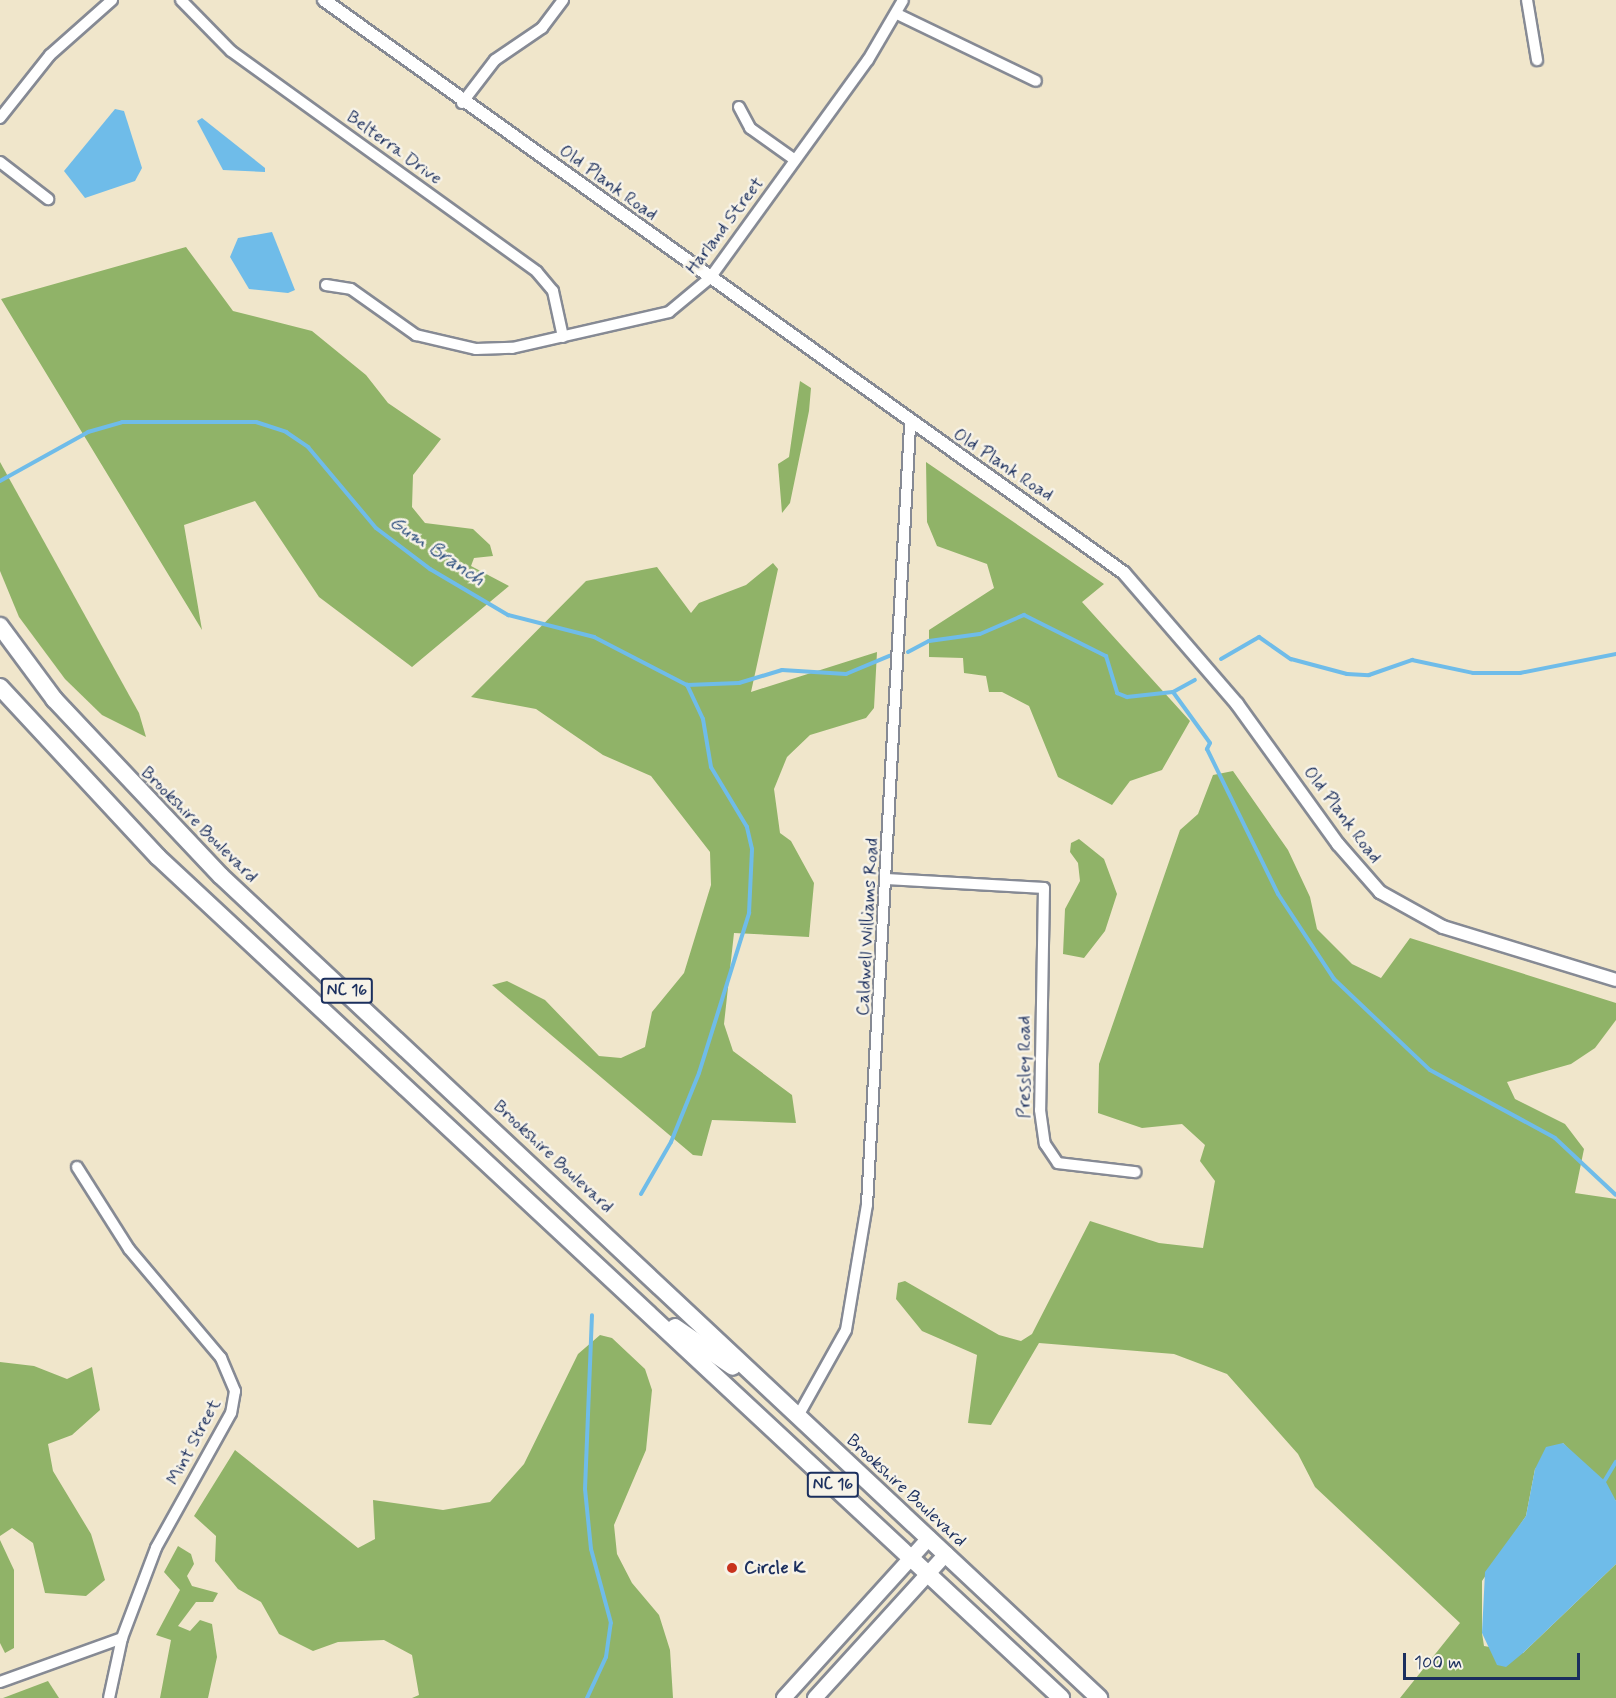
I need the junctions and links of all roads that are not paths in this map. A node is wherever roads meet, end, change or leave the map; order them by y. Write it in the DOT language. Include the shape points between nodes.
graph roads {
  1 [pos="112,0"];
  2 [pos="181,0"];
  3 [pos="324,0"];
  4 [pos="563,0"];
  5 [pos="903,0"];
  6 [pos="1527,0"];
  7 [pos="897,14"];
  8 [pos="1537,60"];
  9 [pos="1036,81"];
  10 [pos="462,103"];
  11 [pos="739,107"];
  12 [pos="0,117"];
  13 [pos="795,160"];
  14 [pos="0,162"];
  15 [pos="48,199"];
  16 [pos="710,278"];
  17 [pos="326,285"];
  18 [pos="563,337"];
  19 [pos="910,425"];
  20 [pos="0,626"];
  21 [pos="0,687"];
  22 [pos="887,879"];
  23 [pos="1616,980"];
  24 [pos="76,1167"];
  25 [pos="1135,1172"];
  26 [pos="637,1301"];
  27 [pos="798,1416"];
  28 [pos="789,1444"];
  29 [pos="884,1497"];
  30 [pos="929,1538"];
  31 [pos="946,1554"];
  32 [pos="911,1558"];
  33 [pos="928,1574"];
  34 [pos="122,1638"];
  35 [pos="0,1682"];
  36 [pos="1059,1695"];
  37 [pos="108,1698"];
  38 [pos="784,1698"];
  39 [pos="815,1698"];
  40 [pos="1099,1698"];
  1 -- 12 [label="street" via="51,55"];
  2 -- 18 [label="street, Belterra Drive" via="231,51 537,272 553,291"];
  3 -- 10 [label="street, Old Plank Road"];
  4 -- 10 [label="street" via="542,27 495,60"];
  5 -- 7 [label="street, Harland Street"];
  6 -- 8 [label="street"];
  7 -- 9 [label="street"];
  7 -- 13 [label="street, Harland Street"];
  10 -- 16 [label="street, Old Plank Road"];
  11 -- 13 [label="street" via="750,128"];
  13 -- 16 [label="street, Harland Street"];
  14 -- 15 [label="street"];
  16 -- 18 [label="street, Harland Street" via="669,312"];
  16 -- 19 [label="street, Old Plank Road"];
  17 -- 18 [label="street, Harland Street" via="351,289 416,335 449,346 512,348"];
  19 -- 22 [label="street, Caldwell Williams Road"];
  19 -- 23 [label="street, Old Plank Road" via="1124,573 1224,686 1338,844 1380,892 1443,927"];
  20 -- 27 [label="highway, Brookshire Boulevard / NC 16" via="54,699 221,876"];
  21 -- 26 [label="highway, NC 16" via="158,857"];
  22 -- 25 [label="street, Pressley Road" via="1044,888 1040,1110 1045,1144 1058,1163"];
  22 -- 27 [label="street, Caldwell Williams Road" via="860,1266 842,1341"];
  24 -- 34 [label="street, Mint Street" via="129,1249 221,1358 235,1391 231,1413 163,1531"];
  26 -- 27 [label="highway" via="731,1365 782,1413"];
  26 -- 28 [label="highway, NC 16"];
  27 -- 29 [label="highway, Brookshire Boulevard / NC 16"];
  28 -- 29 [label="highway" via="806,1439 855,1484"];
  28 -- 32 [label="highway, NC 16"];
  29 -- 30 [label="highway, Brookshire Boulevard / NC 16"];
  30 -- 31 [label="highway, Brookshire Boulevard / NC 16"];
  30 -- 32 [label="main road"];
  31 -- 33 [label="main road"];
  31 -- 40 [label="highway, Brookshire Boulevard / NC 16"];
  32 -- 33 [label="highway, NC 16"];
  32 -- 38 [label="main road"];
  33 -- 36 [label="highway, NC 16"];
  33 -- 39 [label="main road"];
  34 -- 35 [label="street"];
  34 -- 37 [label="street, Mint Street"];
}
